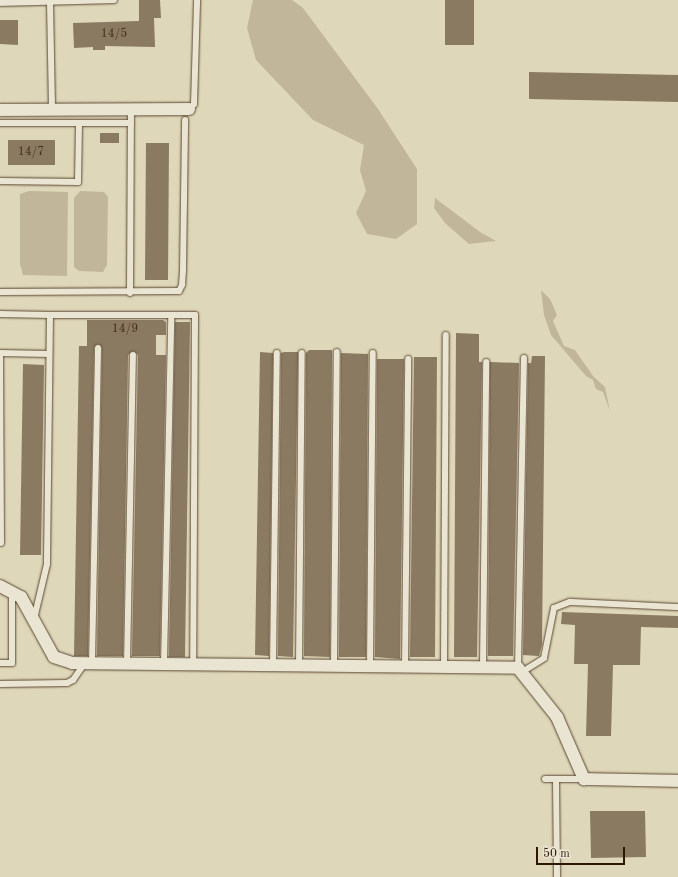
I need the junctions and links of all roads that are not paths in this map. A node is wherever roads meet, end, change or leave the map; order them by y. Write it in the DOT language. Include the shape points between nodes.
graph roads {
  1 [pos="114,0"];
  2 [pos="197,0"];
  3 [pos="50,3"];
  4 [pos="0,4"];
  5 [pos="0,110"];
  6 [pos="52,110"];
  7 [pos="131,110"];
  8 [pos="187,114"];
  9 [pos="0,123"];
  10 [pos="79,123"];
  11 [pos="131,123"];
  12 [pos="0,181"];
  13 [pos="0,292"];
  14 [pos="130,293"];
  15 [pos="0,314"];
  16 [pos="50,315"];
  17 [pos="170,318"];
  18 [pos="446,335"];
  19 [pos="98,348"];
  20 [pos="337,352"];
  21 [pos="0,353"];
  22 [pos="277,353"];
  23 [pos="302,353"];
  24 [pos="374,353"];
  25 [pos="49,354"];
  26 [pos="132,354"];
  27 [pos="524,358"];
  28 [pos="408,359"];
  29 [pos="486,362"];
  30 [pos="1,543"];
  31 [pos="0,586"];
  32 [pos="12,592"];
  33 [pos="678,607"];
  34 [pos="34,619"];
  35 [pos="0,663"];
  36 [pos="88,663"];
  37 [pos="126,664"];
  38 [pos="164,664"];
  39 [pos="193,664"];
  40 [pos="273,665"];
  41 [pos="299,666"];
  42 [pos="334,666"];
  43 [pos="370,666"];
  44 [pos="405,667"];
  45 [pos="444,667"];
  46 [pos="483,668"];
  47 [pos="520,670"];
  48 [pos="0,684"];
  49 [pos="545,779"];
  50 [pos="556,779"];
  51 [pos="584,779"];
  52 [pos="678,781"];
  53 [pos="557,877"];
  1 -- 3 [label="lane"];
  2 -- 8 [label="lane" via="194,104"];
  3 -- 4 [label="lane"];
  3 -- 6 [label="lane"];
  5 -- 6 [label="street"];
  6 -- 7 [label="street"];
  7 -- 8 [label="street"];
  7 -- 11 [label="lane"];
  8 -- 14 [label="lane" via="182,285 179,291 172,293"];
  9 -- 10 [label="lane"];
  10 -- 11 [label="lane"];
  10 -- 12 [label="lane" via="78,182"];
  11 -- 14 [label="lane"];
  13 -- 14 [label="lane"];
  15 -- 16 [label="lane"];
  16 -- 25 [label="lane"];
  16 -- 39 [label="lane" via="195,315"];
  17 -- 38 [label="lane"];
  18 -- 45 [label="lane"];
  19 -- 36 [label="lane"];
  20 -- 42 [label="lane"];
  21 -- 25 [label="lane"];
  21 -- 30 [label="lane"];
  22 -- 40 [label="lane"];
  23 -- 41 [label="lane"];
  24 -- 43 [label="lane"];
  25 -- 34 [label="lane" via="47,564"];
  26 -- 37 [label="lane"];
  27 -- 47 [label="lane"];
  28 -- 44 [label="lane"];
  29 -- 46 [label="lane"];
  31 -- 32 [label="street"];
  32 -- 34 [label="street" via="21,597"];
  32 -- 35 [label="lane" via="12,663"];
  33 -- 47 [label="lane" via="570,602 554,608 544,658"];
  34 -- 36 [label="street" via="43,641 54,657 72,663"];
  36 -- 37 [label="street"];
  36 -- 48 [label="lane" via="67,683"];
  37 -- 38 [label="street"];
  38 -- 39 [label="street"];
  39 -- 40 [label="street"];
  40 -- 41 [label="street"];
  41 -- 42 [label="street"];
  42 -- 43 [label="street"];
  43 -- 44 [label="street"];
  44 -- 45 [label="street"];
  45 -- 46 [label="street"];
  46 -- 47 [label="street"];
  47 -- 51 [label="street" via="557,717"];
  49 -- 50 [label="lane"];
  50 -- 51 [label="lane"];
  50 -- 53 [label="lane"];
  51 -- 52 [label="street"];
}
